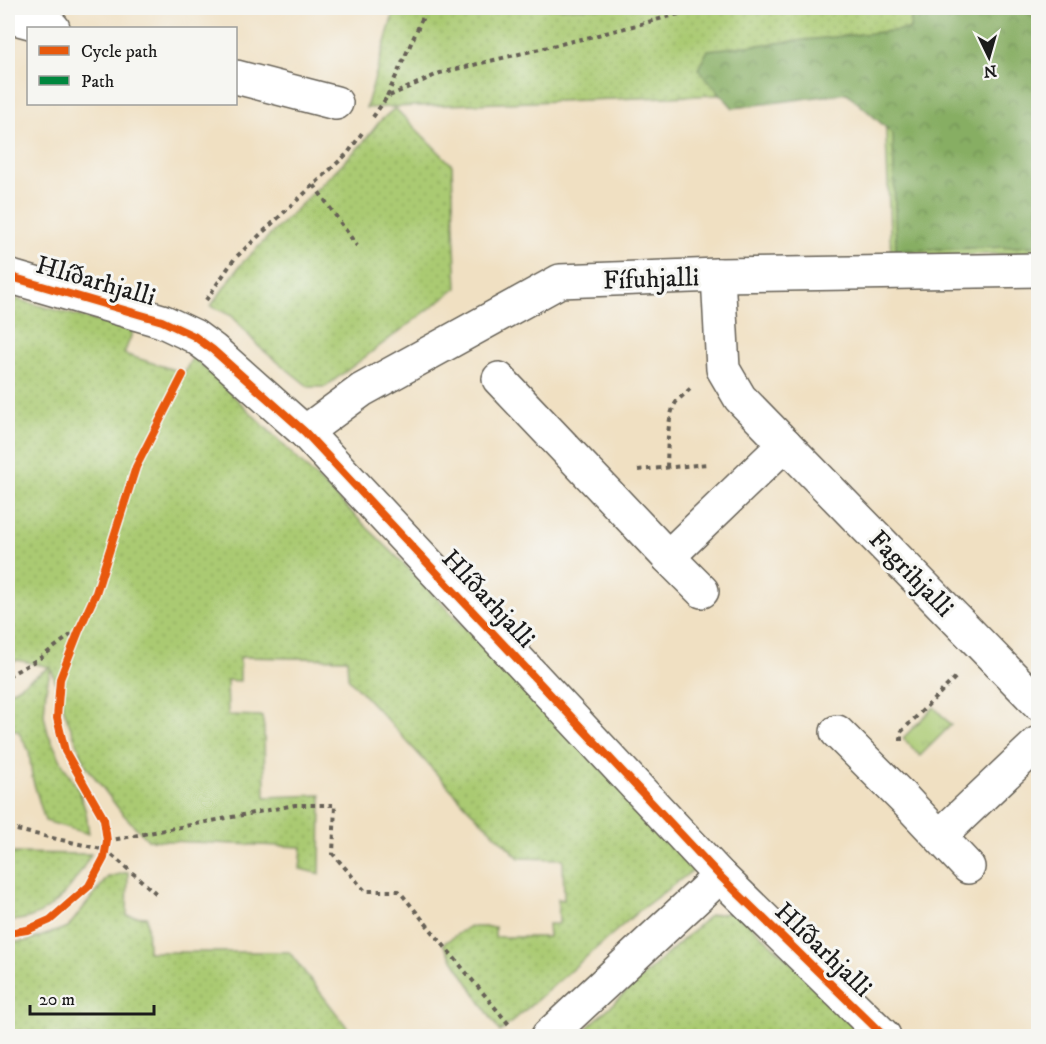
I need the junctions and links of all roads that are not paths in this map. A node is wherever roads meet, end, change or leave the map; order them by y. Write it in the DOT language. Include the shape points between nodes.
graph roads {
  1 [pos="8,16"];
  2 [pos="49,27"];
  3 [pos="237,77"];
  4 [pos="336,103"];
  5 [pos="1038,270"];
  6 [pos="718,275"];
  7 [pos="8,276"];
  8 [pos="498,379"];
  9 [pos="305,432"];
  10 [pos="785,444"];
  11 [pos="668,557"];
  12 [pos="702,591"];
  13 [pos="1038,703"];
  14 [pos="837,732"];
  15 [pos="1038,743"];
  16 [pos="940,836"];
  17 [pos="968,867"];
  18 [pos="720,876"];
  19 [pos="548,1036"];
  20 [pos="884,1036"];
  1 -- 2 [label="street"];
  3 -- 4 [label="street"];
  5 -- 6 [label="street, Fífuhjalli"];
  6 -- 9 [label="street, Fífuhjalli" via="560,281 363,390"];
  6 -- 10 [label="street, Fagrihjalli" via="723,369 740,399"];
  7 -- 9 [label="street, Hlíðarhjalli" via="162,321 189,333"];
  8 -- 11 [label="street"];
  9 -- 18 [label="street, Hlíðarhjalli"];
  10 -- 11 [label="street"];
  10 -- 13 [label="street, Fagrihjalli"];
  11 -- 12 [label="street"];
  14 -- 16 [label="street"];
  15 -- 16 [label="street"];
  16 -- 17 [label="street"];
  18 -- 19 [label="street"];
  18 -- 20 [label="street, Hlíðarhjalli"];
}
